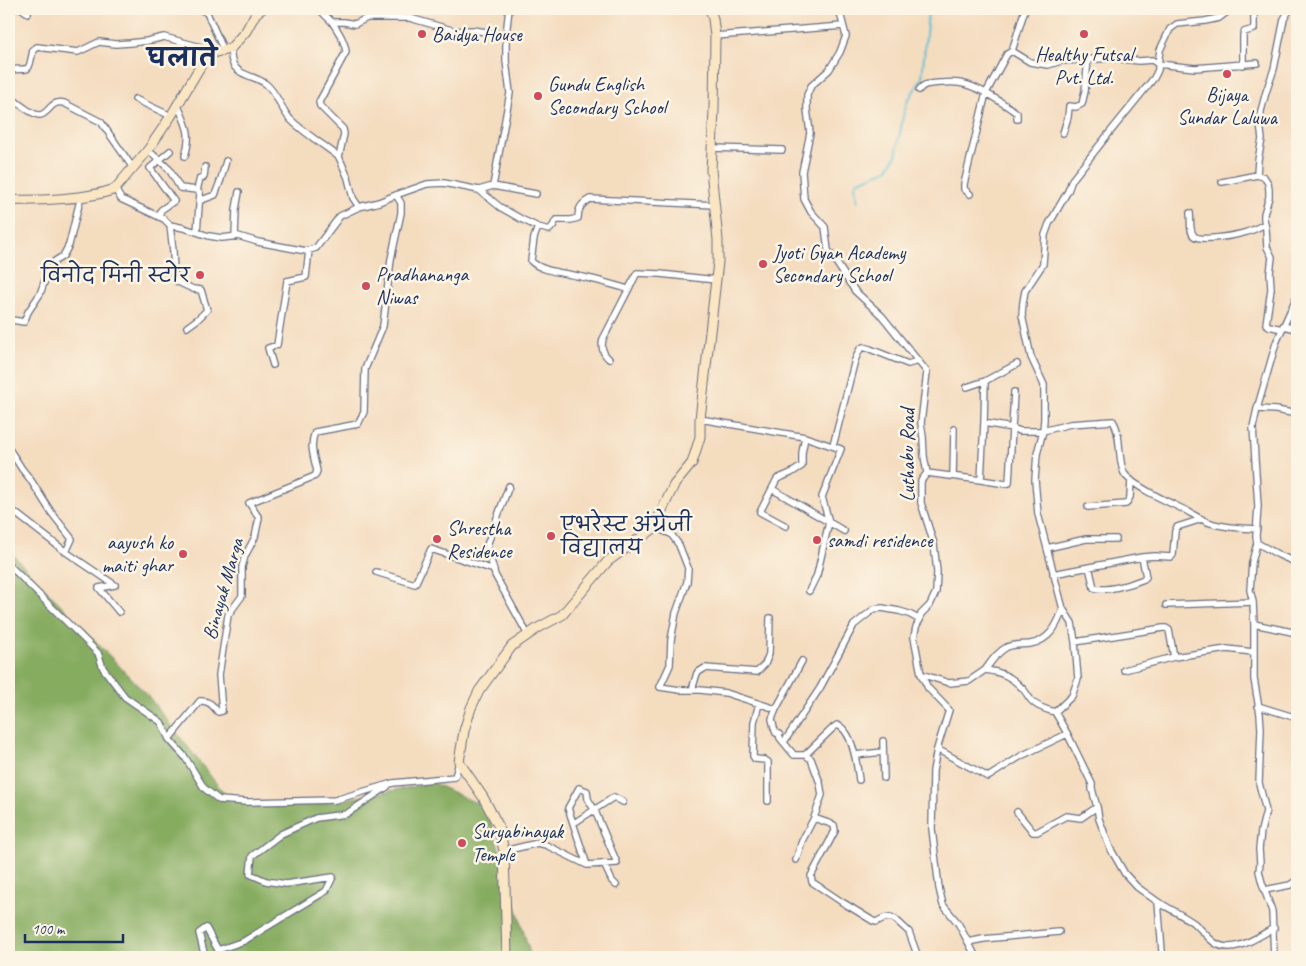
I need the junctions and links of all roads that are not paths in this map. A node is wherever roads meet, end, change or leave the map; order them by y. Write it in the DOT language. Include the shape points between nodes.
graph roads {
  1 [pos="22,9"];
  2 [pos="200,9"];
  3 [pos="262,9"];
  4 [pos="319,9"];
  5 [pos="401,9"];
  6 [pos="509,9"];
  7 [pos="710,9"];
  8 [pos="841,9"];
  9 [pos="1025,9"];
  10 [pos="1231,9"];
  11 [pos="1254,9"];
  12 [pos="1290,9"];
  13 [pos="28,13"];
  14 [pos="398,18"];
  15 [pos="332,22"];
  16 [pos="843,26"];
  17 [pos="506,35"];
  18 [pos="715,36"];
  19 [pos="227,50"];
  20 [pos="1012,51"];
  21 [pos="214,52"];
  22 [pos="1088,59"];
  23 [pos="1158,64"];
  24 [pos="1243,64"];
  25 [pos="1257,64"];
  26 [pos="9,70"];
  27 [pos="918,90"];
  28 [pos="986,93"];
  29 [pos="9,96"];
  30 [pos="135,99"];
  31 [pos="177,104"];
  32 [pos="1062,104"];
  33 [pos="1069,106"];
  34 [pos="171,116"];
  35 [pos="1017,119"];
  36 [pos="1063,133"];
  37 [pos="712,148"];
  38 [pos="148,150"];
  39 [pos="782,150"];
  40 [pos="170,151"];
  41 [pos="185,156"];
  42 [pos="339,157"];
  43 [pos="160,161"];
  44 [pos="226,161"];
  45 [pos="205,167"];
  46 [pos="133,168"];
  47 [pos="1257,175"];
  48 [pos="1222,182"];
  49 [pos="493,186"];
  50 [pos="115,189"];
  51 [pos="197,190"];
  52 [pos="479,190"];
  53 [pos="239,192"];
  54 [pos="396,194"];
  55 [pos="536,194"];
  56 [pos="970,194"];
  57 [pos="81,196"];
  58 [pos="9,200"];
  59 [pos="199,201"];
  60 [pos="715,205"];
  61 [pos="359,207"];
  62 [pos="1190,213"];
  63 [pos="159,217"];
  64 [pos="1265,224"];
  65 [pos="170,225"];
  66 [pos="538,227"];
  67 [pos="197,232"];
  68 [pos="235,237"];
  69 [pos="309,250"];
  70 [pos="716,280"];
  71 [pos="628,289"];
  72 [pos="1297,296"];
  73 [pos="12,320"];
  74 [pos="187,327"];
  75 [pos="1282,327"];
  76 [pos="1297,329"];
  77 [pos="609,358"];
  78 [pos="918,361"];
  79 [pos="273,364"];
  80 [pos="1017,364"];
  81 [pos="985,381"];
  82 [pos="967,387"];
  83 [pos="1014,392"];
  84 [pos="1257,409"];
  85 [pos="1297,414"];
  86 [pos="700,420"];
  87 [pos="984,423"];
  88 [pos="1012,428"];
  89 [pos="954,429"];
  90 [pos="1043,431"];
  91 [pos="805,437"];
  92 [pos="833,446"];
  93 [pos="9,449"];
  94 [pos="927,473"];
  95 [pos="953,476"];
  96 [pos="982,480"];
  97 [pos="1131,480"];
  98 [pos="509,486"];
  99 [pos="772,489"];
  100 [pos="1088,507"];
  101 [pos="9,508"];
  102 [pos="1202,519"];
  103 [pos="829,522"];
  104 [pos="786,526"];
  105 [pos="1257,528"];
  106 [pos="654,529"];
  107 [pos="844,531"];
  108 [pos="1116,539"];
  109 [pos="1257,543"];
  110 [pos="1047,548"];
  111 [pos="66,552"];
  112 [pos="1142,557"];
  113 [pos="1297,563"];
  114 [pos="9,565"];
  115 [pos="1089,567"];
  116 [pos="494,570"];
  117 [pos="376,572"];
  118 [pos="1053,574"];
  119 [pos="809,591"];
  120 [pos="1253,602"];
  121 [pos="1166,605"];
  122 [pos="1062,609"];
  123 [pos="119,612"];
  124 [pos="770,618"];
  125 [pos="920,620"];
  126 [pos="1254,624"];
  127 [pos="1297,633"];
  128 [pos="528,635"];
  129 [pos="1075,642"];
  130 [pos="1253,652"];
  131 [pos="1174,657"];
  132 [pos="802,661"];
  133 [pos="985,670"];
  134 [pos="1124,670"];
  135 [pos="921,674"];
  136 [pos="692,690"];
  137 [pos="759,704"];
  138 [pos="1258,706"];
  139 [pos="776,710"];
  140 [pos="1055,712"];
  141 [pos="1297,718"];
  142 [pos="1067,734"];
  143 [pos="170,738"];
  144 [pos="882,740"];
  145 [pos="784,742"];
  146 [pos="936,749"];
  147 [pos="883,752"];
  148 [pos="805,754"];
  149 [pos="855,756"];
  150 [pos="459,762"];
  151 [pos="884,778"];
  152 [pos="859,780"];
  153 [pos="393,783"];
  154 [pos="768,801"];
  155 [pos="623,802"];
  156 [pos="1097,807"];
  157 [pos="595,811"];
  158 [pos="1017,812"];
  159 [pos="814,818"];
  160 [pos="574,823"];
  161 [pos="504,851"];
  162 [pos="796,860"];
  163 [pos="604,864"];
  164 [pos="587,865"];
  165 [pos="1297,880"];
  166 [pos="616,885"];
  167 [pos="1265,890"];
  168 [pos="1158,902"];
  169 [pos="1274,928"];
  170 [pos="1059,932"];
  171 [pos="968,942"];
  172 [pos="205,957"];
  173 [pos="507,957"];
  174 [pos="918,957"];
  175 [pos="976,957"];
  176 [pos="1162,957"];
  177 [pos="1274,957"];
  1 -- 13 [label="street"];
  2 -- 19 [label="street" via="207,12"];
  3 -- 19 [label="main road"];
  4 -- 15 [label="street"];
  5 -- 14 [label="street"];
  6 -- 17 [label="street"];
  7 -- 18 [label="main road"];
  8 -- 16 [label="street, Luthabu Road"];
  9 -- 20 [label="street"];
  10 -- 23 [label="street" via="1219,18 1177,24 1170,29 1160,50"];
  11 -- 24 [label="street" via="1254,29 1243,35"];
  12 -- 47 [label="street" via="1284,20 1261,111 1262,139"];
  14 -- 15 [label="street" via="366,18 355,24"];
  14 -- 17 [label="street" via="410,18 455,31"];
  15 -- 42 [label="street" via="346,52 319,102 343,129"];
  16 -- 18 [label="street"];
  16 -- 78 [label="street, Luthabu Road" via="846,36 840,52 807,95 810,133 802,172 804,199 825,227 828,250 855,291 882,316"];
  17 -- 49 [label="street" via="510,93"];
  18 -- 37 [label="main road"];
  19 -- 21 [label="main road"];
  19 -- 42 [label="street" via="239,71 267,84 288,117"];
  20 -- 22 [label="street" via="1037,64"];
  20 -- 28 [label="street" via="1007,54"];
  21 -- 26 [label="street" via="164,37 130,43 99,42 78,52 37,47 28,68"];
  21 -- 31 [label="main road" via="204,60"];
  22 -- 23 [label="street" via="1152,60"];
  22 -- 33 [label="street" via="1082,104"];
  23 -- 24 [label="street" via="1195,68"];
  23 -- 90 [label="street" via="1154,78 1072,180 1048,224 1043,264 1026,290 1022,315 1030,357 1044,385"];
  24 -- 25 [label="street"];
  27 -- 28 [label="street" via="927,84 960,83"];
  28 -- 35 [label="street" via="1017,113"];
  28 -- 56 [label="street" via="964,184 964,189"];
  29 -- 46 [label="street" via="36,115 43,114 59,102 101,122"];
  30 -- 34 [label="street"];
  31 -- 34 [label="main road"];
  31 -- 41 [label="street" via="189,136"];
  32 -- 33 [label="street"];
  33 -- 36 [label="street"];
  34 -- 38 [label="main road"];
  37 -- 39 [label="street"];
  37 -- 60 [label="main road"];
  38 -- 43 [label="street"];
  38 -- 46 [label="main road"];
  40 -- 43 [label="street"];
  42 -- 61 [label="street"];
  43 -- 51 [label="street" via="180,188"];
  43 -- 63 [label="street" via="150,168 174,202 161,210"];
  44 -- 59 [label="street" via="215,195"];
  45 -- 51 [label="street"];
  46 -- 50 [label="main road"];
  47 -- 48 [label="street"];
  47 -- 64 [label="street" via="1268,183"];
  49 -- 52 [label="street"];
  49 -- 55 [label="street"];
  50 -- 57 [label="main road"];
  50 -- 63 [label="street" via="122,199"];
  51 -- 59 [label="street"];
  52 -- 54 [label="street" via="444,183 427,184"];
  52 -- 66 [label="street" via="510,213"];
  53 -- 68 [label="street"];
  54 -- 61 [label="street"];
  54 -- 143 [label="street, Binayak Marga" via="401,203 401,213 391,258 383,326 365,369 364,412 358,424 315,432 311,440 317,471 315,476 249,503 259,518 242,567 242,596 228,615 219,676 222,711 218,712 210,703 200,701"];
  57 -- 58 [label="main road"];
  57 -- 73 [label="street" via="69,245 63,256 55,261 46,276 24,322"];
  59 -- 67 [label="street"];
  60 -- 66 [label="street" via="590,199 583,203 578,218 556,220 549,230"];
  60 -- 70 [label="main road" via="718,240"];
  61 -- 69 [label="street" via="340,216 316,248"];
  62 -- 64 [label="street" via="1191,232 1197,238 1250,232"];
  63 -- 65 [label="street"];
  64 -- 75 [label="street" via="1267,246 1272,257 1266,324"];
  65 -- 67 [label="street"];
  65 -- 74 [label="street" via="176,281 201,290 207,310"];
  66 -- 71 [label="street" via="531,261 534,265"];
  67 -- 68 [label="street" via="222,238"];
  68 -- 69 [label="street"];
  69 -- 79 [label="street" via="306,277 287,281 277,345 268,348"];
  70 -- 71 [label="street" via="637,273"];
  70 -- 86 [label="main road"];
  71 -- 77 [label="street" via="603,339 603,351"];
  72 -- 75 [label="street"];
  75 -- 76 [label="street"];
  75 -- 84 [label="street"];
  78 -- 92 [label="street" via="908,364 870,349 860,349"];
  78 -- 94 [label="street, Luthabu Road" via="927,372 921,423"];
  80 -- 81 [label="street"];
  81 -- 82 [label="street"];
  81 -- 87 [label="street"];
  83 -- 88 [label="street"];
  84 -- 85 [label="street"];
  84 -- 105 [label="street" via="1253,426 1258,489"];
  86 -- 91 [label="street"];
  86 -- 106 [label="main road" via="700,437 692,463 674,485"];
  87 -- 88 [label="street"];
  87 -- 96 [label="street"];
  88 -- 90 [label="street"];
  88 -- 96 [label="street" via="1009,483"];
  89 -- 95 [label="street"];
  90 -- 97 [label="street" via="1070,424 1113,421 1117,427 1120,459 1125,475"];
  90 -- 110 [label="street" via="1035,480 1038,514"];
  91 -- 92 [label="street"];
  91 -- 99 [label="street" via="802,466 777,479"];
  92 -- 103 [label="street" via="841,449 822,497"];
  93 -- 111 [label="street" via="72,539"];
  94 -- 95 [label="street"];
  94 -- 125 [label="street, Luthabu Road" via="920,481 921,503 934,544 937,572 936,592"];
  95 -- 96 [label="street"];
  97 -- 100 [label="street" via="1130,498 1126,504"];
  97 -- 102 [label="street"];
  98 -- 116 [label="street" via="487,545"];
  99 -- 103 [label="street"];
  99 -- 104 [label="street" via="760,512"];
  101 -- 111 [label="street"];
  102 -- 105 [label="street" via="1234,527"];
  102 -- 112 [label="street" via="1177,527 1171,557"];
  103 -- 107 [label="street"];
  103 -- 119 [label="street" via="817,575"];
  105 -- 109 [label="street"];
  106 -- 128 [label="main road" via="608,561 562,615"];
  106 -- 136 [label="street" via="671,534 688,568 687,582 674,620 670,665 660,687"];
  108 -- 110 [label="street" via="1086,539"];
  109 -- 113 [label="street"];
  109 -- 120 [label="street" via="1251,574"];
  110 -- 118 [label="street"];
  111 -- 123 [label="street" via="115,585 100,588"];
  112 -- 115 [label="street"];
  112 -- 115 [label="street" via="1144,580 1106,589 1094,588"];
  114 -- 143 [label="street" via="98,653 103,668 125,697 161,722"];
  115 -- 118 [label="street"];
  116 -- 117 [label="street" via="431,549 415,584"];
  116 -- 128 [label="street"];
  118 -- 122 [label="street"];
  120 -- 121 [label="street"];
  120 -- 126 [label="street"];
  122 -- 129 [label="street" via="1072,623"];
  122 -- 133 [label="street" via="1048,636 1031,644 1007,647"];
  124 -- 136 [label="street" via="768,654 765,664 757,672 705,668 697,673"];
  125 -- 135 [label="street, Luthabu Road" via="914,638"];
  125 -- 145 [label="street" via="882,608 874,609 854,626 820,688"];
  126 -- 127 [label="street"];
  126 -- 130 [label="street"];
  128 -- 150 [label="main road" via="512,646 479,691 464,731"];
  129 -- 131 [label="street" via="1166,628"];
  129 -- 140 [label="street" via="1078,679 1072,696"];
  130 -- 131 [label="street" via="1227,649"];
  130 -- 138 [label="street"];
  131 -- 134 [label="street"];
  132 -- 139 [label="street"];
  133 -- 135 [label="street" via="969,681 949,683"];
  133 -- 140 [label="street" via="999,671 1018,684 1033,702"];
  135 -- 146 [label="street, Luthabu Road" via="928,688 949,710"];
  136 -- 137 [label="street" via="726,693"];
  137 -- 139 [label="street"];
  137 -- 154 [label="street" via="754,722 753,756 768,762"];
  138 -- 141 [label="street"];
  138 -- 167 [label="street" via="1261,729 1259,783 1266,811 1261,831 1259,871"];
  139 -- 145 [label="street" via="772,719 774,728"];
  140 -- 142 [label="street"];
  142 -- 146 [label="street" via="1021,756 988,777"];
  142 -- 156 [label="street" via="1092,784"];
  143 -- 153 [label="street" via="204,788 219,800 336,800"];
  144 -- 147 [label="street"];
  145 -- 148 [label="street" via="794,755"];
  146 -- 171 [label="street, Luthabu Road" via="932,829 939,888 944,905"];
  147 -- 149 [label="street"];
  147 -- 151 [label="street"];
  148 -- 149 [label="street" via="837,725 846,732"];
  148 -- 159 [label="street" via="811,759 822,795"];
  149 -- 152 [label="street"];
  150 -- 153 [label="street" via="455,777"];
  150 -- 161 [label="main road" via="498,825"];
  153 -- 172 [label="street" via="346,814 316,818 281,834 252,856 250,874 266,881 286,884 333,877 326,891 244,941 218,950 206,928 198,933"];
  155 -- 157 [label="street" via="614,797"];
  156 -- 158 [label="street" via="1081,818 1066,816 1037,832 1033,832"];
  156 -- 168 [label="street" via="1104,837 1126,874 1137,887"];
  157 -- 160 [label="street"];
  157 -- 160 [label="street" via="586,792 579,788 568,808"];
  157 -- 163 [label="street" via="617,863"];
  159 -- 162 [label="street"];
  159 -- 174 [label="street" via="834,825 835,830 811,876 812,882 876,922 890,917 895,919 909,932"];
  160 -- 164 [label="street"];
  161 -- 164 [label="street" via="538,843"];
  161 -- 173 [label="main road"];
  163 -- 164 [label="street"];
  163 -- 166 [label="street"];
  165 -- 167 [label="street" via="1290,885"];
  167 -- 169 [label="street"];
  168 -- 169 [label="street" via="1194,923 1214,943 1223,946 1249,942"];
  168 -- 176 [label="street"];
  169 -- 177 [label="street"];
  170 -- 171 [label="street"];
  171 -- 175 [label="street, Luthabu Road"];
}
